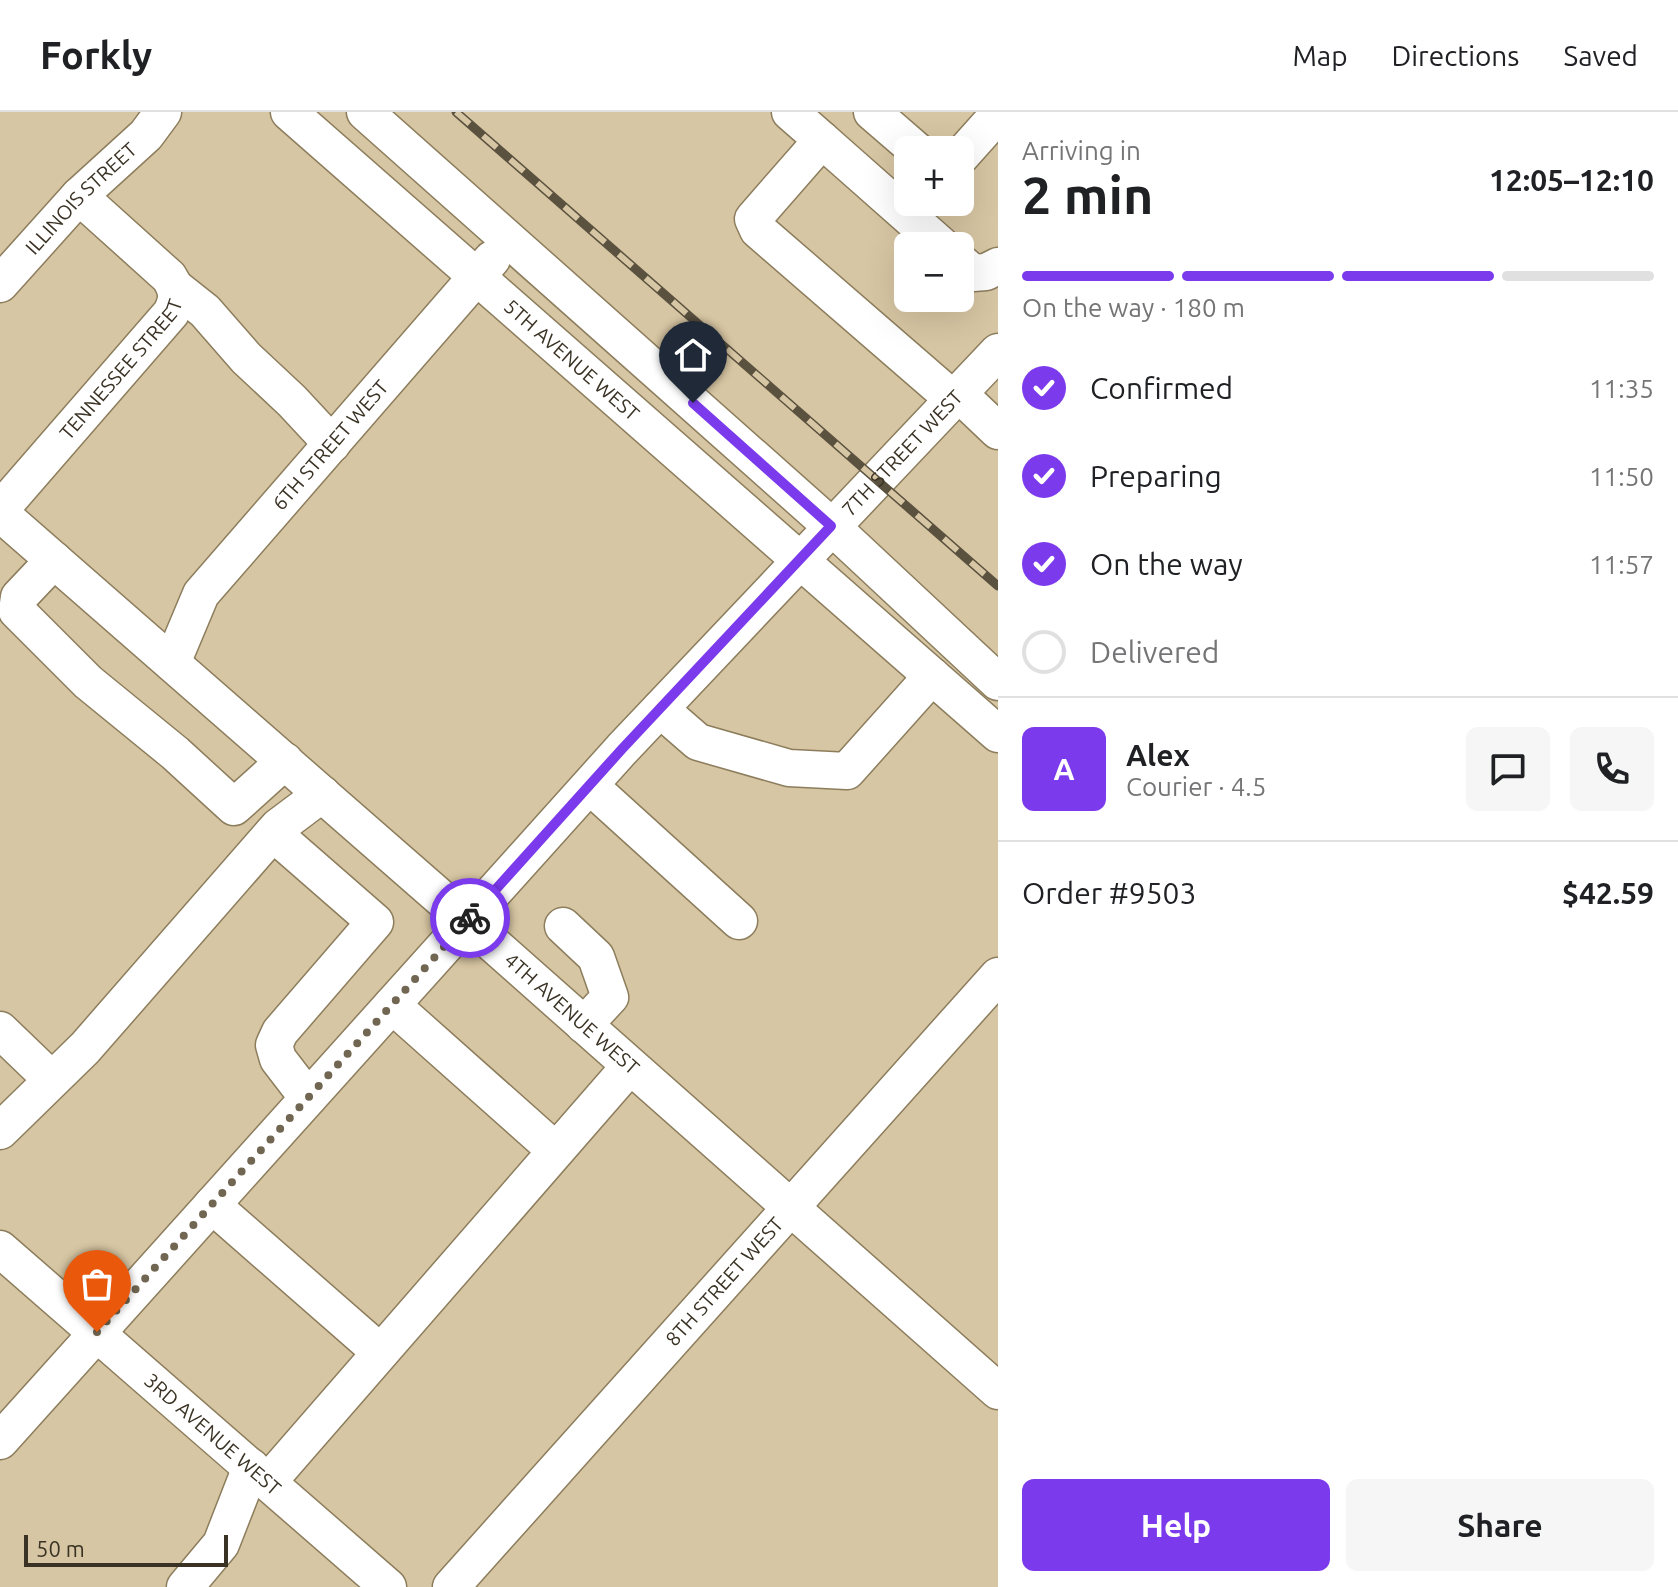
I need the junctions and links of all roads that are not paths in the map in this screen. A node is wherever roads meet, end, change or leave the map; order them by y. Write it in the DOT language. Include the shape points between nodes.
graph roads {
  1 [pos="163,112"];
  2 [pos="289,112"];
  3 [pos="365,112"];
  4 [pos="790,112"];
  5 [pos="872,112"];
  6 [pos="993,118"];
  7 [pos="900,136"];
  8 [pos="822,140"];
  9 [pos="974,140"];
  10 [pos="79,196"];
  11 [pos="926,232"];
  12 [pos="509,240"];
  13 [pos="998,266"];
  14 [pos="974,273"];
  15 [pos="478,277"];
  16 [pos="0,284"];
  17 [pos="176,288"];
  18 [pos="993,368"];
  19 [pos="956,396"];
  20 [pos="998,431"];
  21 [pos="332,444"];
  22 [pos="0,511"];
  23 [pos="831,526"];
  24 [pos="54,560"];
  25 [pos="799,560"];
  26 [pos="172,663"];
  27 [pos="932,676"];
  28 [pos="998,682"];
  29 [pos="660,709"];
  30 [pos="998,734"];
  31 [pos="285,761"];
  32 [pos="590,786"];
  33 [pos="322,794"];
  34 [pos="273,833"];
  35 [pos="418,878"];
  36 [pos="467,921"];
  37 [pos="739,921"];
  38 [pos="375,922"];
  39 [pos="563,926"];
  40 [pos="998,976"];
  41 [pos="392,1005"];
  42 [pos="584,1025"];
  43 [pos="0,1030"];
  44 [pos="630,1066"];
  45 [pos="51,1079"];
  46 [pos="308,1098"];
  47 [pos="0,1131"];
  48 [pos="555,1150"];
  49 [pos="212,1205"];
  50 [pos="791,1209"];
  51 [pos="0,1249"];
  52 [pos="97,1332"];
  53 [pos="380,1352"];
  54 [pos="998,1391"];
  55 [pos="0,1441"];
  56 [pos="260,1475"];
  57 [pos="185,1587"];
  58 [pos="388,1587"];
  59 [pos="451,1587"];
  1 -- 10 [label="street, ILLINOIS STREET" via="146,135"];
  2 -- 15 [label="street, 5TH AVENUE WEST"];
  3 -- 12 [label="street"];
  4 -- 8 [label="street"];
  5 -- 7 [label="street"];
  6 -- 9 [label="street"];
  8 -- 11 [label="street"];
  8 -- 19 [label="street" via="753,219 758,230"];
  10 -- 16 [label="street, ILLINOIS STREET"];
  10 -- 17 [label="street, TENNESSEE STREET"];
  12 -- 15 [label="street, 6TH STREET WEST"];
  12 -- 23 [label="street"];
  13 -- 14 [label="street"];
  15 -- 21 [label="street, 6TH STREET WEST"];
  15 -- 25 [label="street, 5TH AVENUE WEST"];
  17 -- 21 [label="street" via="205,311"];
  17 -- 22 [label="street, TENNESSEE STREET" via="171,313"];
  18 -- 19 [label="street, 7TH STREET WEST"];
  19 -- 20 [label="street"];
  19 -- 23 [label="street, 7TH STREET WEST"];
  21 -- 26 [label="street, 6TH STREET WEST" via="201,594"];
  22 -- 24 [label="street, 4TH AVENUE WEST"];
  23 -- 25 [label="street, 7TH STREET WEST"];
  23 -- 28 [label="street"];
  24 -- 26 [label="street, 4TH AVENUE WEST"];
  24 -- 31 [label="street" via="19,597 17,611 88,682 234,807"];
  25 -- 27 [label="street, 5TH AVENUE WEST"];
  25 -- 29 [label="street, 7TH STREET WEST"];
  26 -- 31 [label="street, 4TH AVENUE WEST"];
  27 -- 29 [label="street" via="847,771 789,768 698,742"];
  27 -- 30 [label="street, 5TH AVENUE WEST"];
  29 -- 32 [label="street, 7TH STREET WEST"];
  31 -- 33 [label="street, 4TH AVENUE WEST"];
  32 -- 36 [label="street, 7TH STREET WEST"];
  32 -- 37 [label="street"];
  33 -- 34 [label="street"];
  33 -- 35 [label="street, 4TH AVENUE WEST"];
  34 -- 38 [label="street"];
  34 -- 45 [label="street" via="85,1048"];
  35 -- 36 [label="street, 4TH AVENUE WEST"];
  35 -- 38 [label="street"];
  36 -- 41 [label="street, 7TH STREET WEST"];
  36 -- 42 [label="street, 4TH AVENUE WEST"];
  38 -- 46 [label="street" via="274,1045 278,1059"];
  39 -- 42 [label="street" via="596,957 610,997"];
  40 -- 50 [label="street, 8TH STREET WEST"];
  41 -- 46 [label="street, 7TH STREET WEST"];
  41 -- 48 [label="street"];
  42 -- 44 [label="street, 4TH AVENUE WEST"];
  43 -- 45 [label="street"];
  44 -- 48 [label="street"];
  44 -- 50 [label="street, 4TH AVENUE WEST"];
  45 -- 47 [label="street"];
  46 -- 49 [label="street, 7TH STREET WEST"];
  48 -- 53 [label="street"];
  49 -- 52 [label="street, 7TH STREET WEST"];
  49 -- 53 [label="street"];
  50 -- 54 [label="street, 4TH AVENUE WEST"];
  50 -- 59 [label="street, 8TH STREET WEST"];
  51 -- 52 [label="street, 3RD AVENUE WEST"];
  52 -- 55 [label="street, 7TH STREET WEST"];
  52 -- 56 [label="street, 3RD AVENUE WEST"];
  53 -- 56 [label="street"];
  56 -- 57 [label="street" via="221,1544"];
  56 -- 58 [label="street, 3RD AVENUE WEST"];
}
